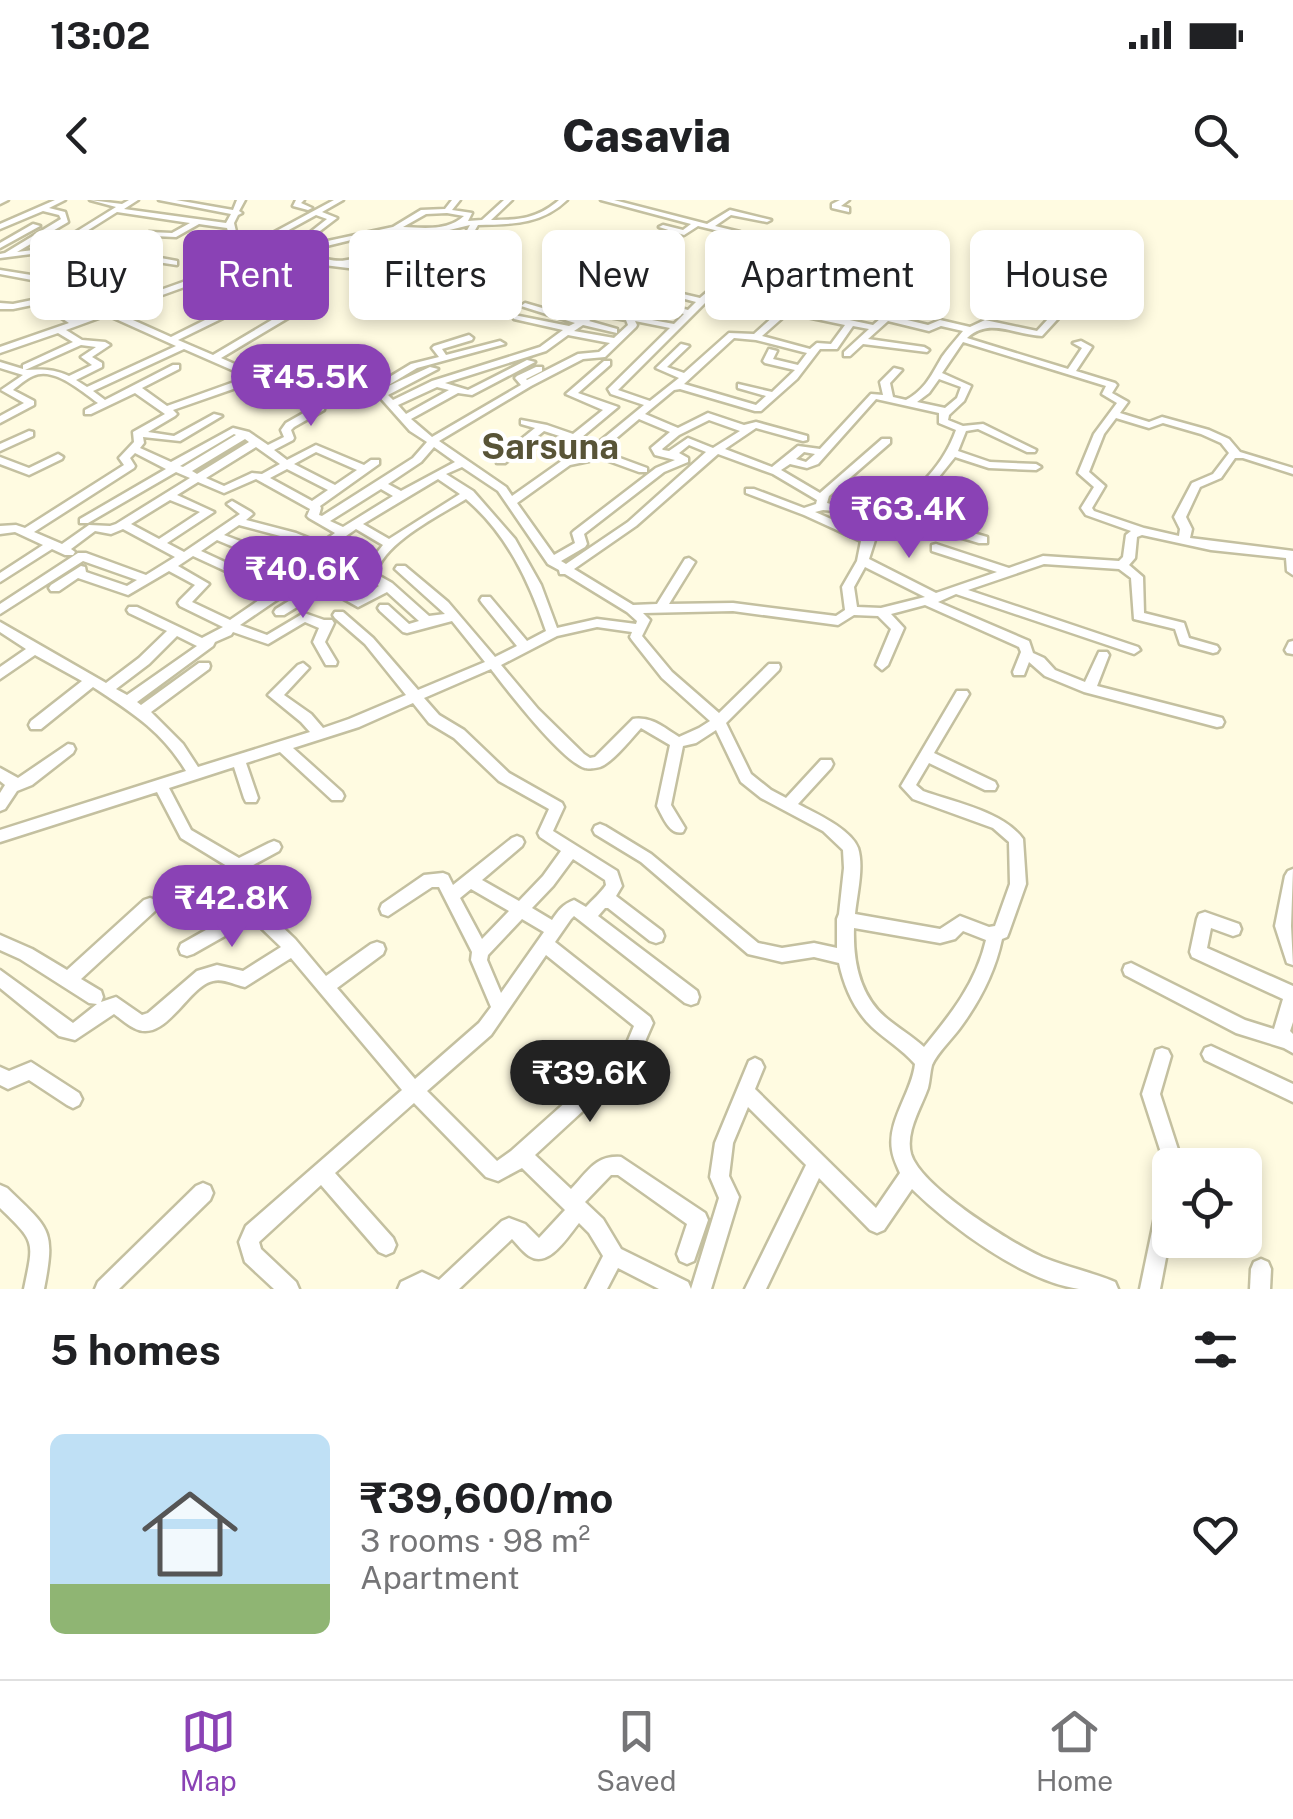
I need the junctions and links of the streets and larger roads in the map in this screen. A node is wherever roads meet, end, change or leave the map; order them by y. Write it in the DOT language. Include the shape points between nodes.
graph roads {
  1 [pos="61,200"];
  2 [pos="94,200"];
  3 [pos="134,200"];
  4 [pos="163,200"];
  5 [pos="240,200"];
  6 [pos="300,200"];
  7 [pos="323,200"];
  8 [pos="339,200"];
  9 [pos="456,200"];
  10 [pos="508,200"];
  11 [pos="563,200"];
  12 [pos="605,200"];
  13 [pos="116,206"];
  14 [pos="41,208"];
  15 [pos="313,210"];
  16 [pos="448,211"];
  17 [pos="238,213"];
  18 [pos="160,216"];
  19 [pos="15,219"];
  20 [pos="767,220"];
  21 [pos="198,222"];
  22 [pos="479,223"];
  23 [pos="461,224"];
  24 [pos="696,224"];
  25 [pos="36,226"];
  26 [pos="61,226"];
  27 [pos="230,226"];
  28 [pos="0,227"];
  29 [pos="663,227"];
  30 [pos="708,227"];
  31 [pos="84,228"];
  32 [pos="396,228"];
  33 [pos="143,230"];
  34 [pos="231,230"];
  35 [pos="276,230"];
  36 [pos="317,230"];
  37 [pos="421,230"];
  38 [pos="438,230"];
  39 [pos="473,230"];
  40 [pos="720,230"];
  41 [pos="163,234"];
  42 [pos="329,242"];
  43 [pos="2,252"];
  44 [pos="30,252"];
  45 [pos="163,261"];
  46 [pos="329,263"];
  47 [pos="174,264"];
  48 [pos="349,264"];
  49 [pos="2,273"];
  50 [pos="30,276"];
  51 [pos="685,296"];
  52 [pos="705,297"];
  53 [pos="701,301"];
  54 [pos="30,302"];
  55 [pos="0,306"];
  56 [pos="525,306"];
  57 [pos="685,312"];
  58 [pos="690,313"];
  59 [pos="522,318"];
  60 [pos="70,320"];
  61 [pos="84,320"];
  62 [pos="127,320"];
  63 [pos="214,320"];
  64 [pos="277,320"];
  65 [pos="584,320"];
  66 [pos="626,320"];
  67 [pos="774,320"];
  68 [pos="842,320"];
  69 [pos="890,320"];
  70 [pos="896,320"];
  71 [pos="1052,320"];
  72 [pos="630,321"];
  73 [pos="852,322"];
  74 [pos="75,323"];
  75 [pos="676,327"];
  76 [pos="572,328"];
  77 [pos="874,328"];
  78 [pos="58,329"];
  79 [pos="964,334"];
  80 [pos="621,337"];
  81 [pos="756,337"];
  82 [pos="468,338"];
  83 [pos="863,341"];
  84 [pos="0,342"];
  85 [pos="179,342"];
  86 [pos="1078,343"];
  87 [pos="85,344"];
  88 [pos="500,344"];
  89 [pos="12,346"];
  90 [pos="684,346"];
  91 [pos="549,349"];
  92 [pos="0,350"];
  93 [pos="924,350"];
  94 [pos="772,351"];
  95 [pos="364,352"];
  96 [pos="812,352"];
  97 [pos="586,354"];
  98 [pos="847,354"];
  99 [pos="215,358"];
  100 [pos="444,358"];
  101 [pos="604,359"];
  102 [pos="463,360"];
  103 [pos="529,363"];
  104 [pos="0,364"];
  105 [pos="176,367"];
  106 [pos="629,367"];
  107 [pos="800,368"];
  108 [pos="897,370"];
  109 [pos="25,371"];
  110 [pos="1071,371"];
  111 [pos="552,374"];
  112 [pos="934,374"];
  113 [pos="258,377"];
  114 [pos="685,377"];
  115 [pos="69,380"];
  116 [pos="584,381"];
  117 [pos="344,382"];
  118 [pos="526,384"];
  119 [pos="676,386"];
  120 [pos="742,386"];
  121 [pos="281,387"];
  122 [pos="445,387"];
  123 [pos="134,389"];
  124 [pos="86,391"];
  125 [pos="612,391"];
  126 [pos="772,394"];
  127 [pos="302,396"];
  128 [pos="626,396"];
  129 [pos="888,397"];
  130 [pos="909,402"];
  131 [pos="105,404"];
  132 [pos="390,404"];
  133 [pos="653,405"];
  134 [pos="168,409"];
  135 [pos="610,409"];
  136 [pos="88,412"];
  137 [pos="945,413"];
  138 [pos="1116,414"];
  139 [pos="218,416"];
  140 [pos="640,416"];
  141 [pos="0,420"];
  142 [pos="525,422"];
  143 [pos="543,428"];
  144 [pos="745,428"];
  145 [pos="962,429"];
  146 [pos="677,432"];
  147 [pos="29,434"];
  148 [pos="137,434"];
  149 [pos="0,437"];
  150 [pos="575,438"];
  151 [pos="803,438"];
  152 [pos="433,441"];
  153 [pos="886,441"];
  154 [pos="13,442"];
  155 [pos="256,442"];
  156 [pos="0,448"];
  157 [pos="134,449"];
  158 [pos="267,450"];
  159 [pos="1031,450"];
  160 [pos="716,451"];
  161 [pos="594,452"];
  162 [pos="954,453"];
  163 [pos="1236,454"];
  164 [pos="58,457"];
  165 [pos="678,457"];
  166 [pos="0,460"];
  167 [pos="501,461"];
  168 [pos="464,462"];
  169 [pos="567,462"];
  170 [pos="284,464"];
  171 [pos="698,466"];
  172 [pos="1036,467"];
  173 [pos="643,470"];
  174 [pos="180,471"];
  175 [pos="776,471"];
  176 [pos="1293,471"];
  177 [pos="438,474"];
  178 [pos="262,478"];
  179 [pos="381,484"];
  180 [pos="336,489"];
  181 [pos="750,491"];
  182 [pos="468,493"];
  183 [pos="168,495"];
  184 [pos="401,496"];
  185 [pos="512,501"];
  186 [pos="822,501"];
  187 [pos="232,504"];
  188 [pos="312,506"];
  189 [pos="56,511"];
  190 [pos="806,512"];
  191 [pos="892,513"];
  192 [pos="84,521"];
  193 [pos="238,521"];
  194 [pos="322,522"];
  195 [pos="121,525"];
  196 [pos="870,526"];
  197 [pos="97,527"];
  198 [pos="350,528"];
  199 [pos="0,530"];
  200 [pos="1141,531"];
  201 [pos="24,533"];
  202 [pos="216,536"];
  203 [pos="869,540"];
  204 [pos="982,540"];
  205 [pos="1184,541"];
  206 [pos="160,544"];
  207 [pos="390,546"];
  208 [pos="56,547"];
  209 [pos="323,548"];
  210 [pos="936,548"];
  211 [pos="258,552"];
  212 [pos="188,554"];
  213 [pos="1292,555"];
  214 [pos="88,559"];
  215 [pos="552,560"];
  216 [pos="863,561"];
  217 [pos="690,562"];
  218 [pos="296,565"];
  219 [pos="1122,565"];
  220 [pos="169,566"];
  221 [pos="401,569"];
  222 [pos="564,571"];
  223 [pos="1293,571"];
  224 [pos="309,572"];
  225 [pos="1010,572"];
  226 [pos="76,573"];
  227 [pos="148,580"];
  228 [pos="0,581"];
  229 [pos="326,583"];
  230 [pos="388,586"];
  231 [pos="55,588"];
  232 [pos="958,591"];
  233 [pos="22,595"];
  234 [pos="486,600"];
  235 [pos="931,600"];
  236 [pos="264,602"];
  237 [pos="358,602"];
  238 [pos="384,608"];
  239 [pos="662,608"];
  240 [pos="631,609"];
  241 [pos="0,610"];
  242 [pos="133,610"];
  243 [pos="851,611"];
  244 [pos="280,612"];
  245 [pos="881,612"];
  246 [pos="455,616"];
  247 [pos="331,620"];
  248 [pos="296,622"];
  249 [pos="430,622"];
  250 [pos="230,626"];
  251 [pos="640,629"];
  252 [pos="2,631"];
  253 [pos="175,631"];
  254 [pos="553,633"];
  255 [pos="210,643"];
  256 [pos="525,648"];
  257 [pos="1213,649"];
  258 [pos="32,650"];
  259 [pos="1134,650"];
  260 [pos="1026,655"];
  261 [pos="1103,655"];
  262 [pos="331,662"];
  263 [pos="492,664"];
  264 [pos="882,664"];
  265 [pos="204,666"];
  266 [pos="774,667"];
  267 [pos="303,668"];
  268 [pos="1019,672"];
  269 [pos="0,674"];
  270 [pos="90,682"];
  271 [pos="1089,688"];
  272 [pos="105,690"];
  273 [pos="962,694"];
  274 [pos="415,697"];
  275 [pos="128,701"];
  276 [pos="144,710"];
  277 [pos="718,720"];
  278 [pos="1218,722"];
  279 [pos="36,724"];
  280 [pos="321,735"];
  281 [pos="677,743"];
  282 [pos="283,747"];
  283 [pos="68,749"];
  284 [pos="924,755"];
  285 [pos="239,762"];
  286 [pos="826,764"];
  287 [pos="0,774"];
  288 [pos="195,774"];
  289 [pos="160,784"];
  290 [pos="14,786"];
  291 [pos="990,786"];
  292 [pos="338,796"];
  293 [pos="251,798"];
  294 [pos="788,806"];
  295 [pos="0,807"];
  296 [pos="678,828"];
  297 [pos="600,830"];
  298 [pos="5,834"];
  299 [pos="517,842"];
  300 [pos="274,846"];
  301 [pos="571,850"];
  302 [pos="236,868"];
  303 [pos="1293,876"];
  304 [pos="469,882"];
  305 [pos="453,894"];
  306 [pos="606,900"];
  307 [pos="150,905"];
  308 [pos="522,908"];
  309 [pos="388,909"];
  310 [pos="254,911"];
  311 [pos="588,916"];
  312 [pos="844,919"];
  313 [pos="1234,929"];
  314 [pos="995,935"];
  315 [pos="656,936"];
  316 [pos="550,937"];
  317 [pos="0,942"];
  318 [pos="292,948"];
  319 [pos="187,949"];
  320 [pos="377,949"];
  321 [pos="480,952"];
  322 [pos="847,957"];
  323 [pos="1293,958"];
  324 [pos="1131,970"];
  325 [pos="1,980"];
  326 [pos="68,980"];
  327 [pos="324,987"];
  328 [pos="1293,994"];
  329 [pos="95,997"];
  330 [pos="692,998"];
  331 [pos="500,1009"];
  332 [pos="1289,1043"];
  333 [pos="1211,1054"];
  334 [pos="1162,1056"];
  335 [pos="924,1061"];
  336 [pos="756,1067"];
  337 [pos="0,1076"];
  338 [pos="414,1091"];
  339 [pos="745,1092"];
  340 [pos="1293,1093"];
  341 [pos="73,1099"];
  342 [pos="1168,1148"];
  343 [pos="518,1158"];
  344 [pos="816,1164"];
  345 [pos="323,1172"];
  346 [pos="911,1174"];
  347 [pos="203,1192"];
  348 [pos="0,1195"];
  349 [pos="574,1206"];
  350 [pos="386,1245"];
  351 [pos="687,1254"];
  352 [pos="614,1256"];
  353 [pos="1156,1258"];
  354 [pos="1061,1282"];
  355 [pos="34,1289"];
  356 [pos="105,1289"];
  357 [pos="288,1289"];
  358 [pos="408,1289"];
  359 [pos="436,1289"];
  360 [pos="444,1289"];
  361 [pos="596,1289"];
  362 [pos="682,1289"];
  363 [pos="701,1289"];
  364 [pos="756,1289"];
  365 [pos="1108,1289"];
  366 [pos="1150,1289"];
  1 -- 14 [label="street"];
  2 -- 13 [label="street"];
  3 -- 13 [label="street"];
  4 -- 17 [label="street"];
  5 -- 17 [label="street"];
  6 -- 15 [label="street" via="296,204"];
  7 -- 15 [label="street"];
  8 -- 15 [label="street"];
  9 -- 16 [label="street"];
  10 -- 22 [label="street"];
  11 -- 22 [label="street" via="528,220"];
  12 -- 24 [label="street"];
  13 -- 18 [label="street"];
  13 -- 26 [label="street"];
  13 -- 31 [label="street"];
  14 -- 19 [label="street"];
  14 -- 26 [label="street" via="64,216"];
  15 -- 35 [label="street"];
  15 -- 36 [label="street" via="332,217"];
  16 -- 23 [label="street" via="469,216"];
  16 -- 32 [label="street" via="424,212"];
  17 -- 27 [label="street"];
  18 -- 21 [label="street"];
  18 -- 33 [label="street"];
  19 -- 25 [label="street"];
  19 -- 28 [label="street"];
  20 -- 30 [label="street" via="730,212"];
  21 -- 27 [label="street"];
  21 -- 41 [label="street"];
  22 -- 23 [label="street"];
  22 -- 39 [label="street"];
  23 -- 38 [label="street"];
  24 -- 29 [label="street" via="689,234"];
  24 -- 30 [label="street"];
  25 -- 26 [label="street"];
  25 -- 43 [label="street"];
  26 -- 31 [label="street"];
  26 -- 43 [label="street"];
  27 -- 34 [label="street"];
  30 -- 40 [label="street"];
  32 -- 37 [label="street"];
  32 -- 42 [label="street"];
  43 -- 44 [label="street"];
  45 -- 47 [label="street"];
  46 -- 48 [label="street"];
  49 -- 50 [label="street"];
  51 -- 53 [label="street"];
  52 -- 53 [label="street"];
  53 -- 58 [label="street"];
  54 -- 55 [label="street"];
  56 -- 76 [label="street"];
  57 -- 58 [label="street"];
  58 -- 75 [label="street"];
  59 -- 76 [label="street"];
  60 -- 74 [label="street"];
  61 -- 74 [label="street"];
  62 -- 85 [label="street"];
  63 -- 85 [label="street"];
  64 -- 99 [label="street"];
  65 -- 76 [label="street"];
  66 -- 72 [label="street"];
  67 -- 81 [label="street"];
  68 -- 73 [label="street"];
  69 -- 77 [label="street"];
  70 -- 79 [label="street"];
  71 -- 79 [label="street" via="1039,334 990,324"];
  72 -- 75 [label="street" via="642,317"];
  72 -- 80 [label="street"];
  73 -- 77 [label="street"];
  73 -- 96 [label="street" via="834,347"];
  74 -- 78 [label="street"];
  75 -- 125 [label="street"];
  76 -- 80 [label="street"];
  76 -- 91 [label="street"];
  77 -- 83 [label="street"];
  78 -- 87 [label="street"];
  78 -- 89 [label="street"];
  79 -- 110 [label="street"];
  79 -- 112 [label="street"];
  80 -- 101 [label="street"];
  81 -- 96 [label="street"];
  81 -- 114 [label="street" via="732,335"];
  82 -- 100 [label="street" via="437,348"];
  83 -- 93 [label="street"];
  83 -- 98 [label="street"];
  84 -- 89 [label="street"];
  85 -- 99 [label="street"];
  85 -- 124 [label="street"];
  86 -- 110 [label="street" via="1087,348"];
  87 -- 109 [label="street"];
  87 -- 115 [label="street" via="105,344 86,357 99,366"];
  88 -- 100 [label="street"];
  89 -- 92 [label="street"];
  90 -- 114 [label="street" via="661,368"];
  91 -- 97 [label="street"];
  91 -- 103 [label="street"];
  94 -- 107 [label="street" via="768,361"];
  95 -- 117 [label="street" via="363,365"];
  96 -- 107 [label="street"];
  99 -- 113 [label="street"];
  100 -- 132 [label="street" via="407,369"];
  101 -- 106 [label="street"];
  101 -- 111 [label="street" via="581,356"];
  101 -- 116 [label="street"];
  102 -- 132 [label="street" via="418,375"];
  103 -- 111 [label="street"];
  103 -- 118 [label="street" via="520,378"];
  103 -- 122 [label="street"];
  103 -- 122 [label="street" via="469,394"];
  104 -- 109 [label="street"];
  105 -- 123 [label="street"];
  107 -- 126 [label="street"];
  108 -- 129 [label="street" via="885,382"];
  109 -- 115 [label="street" via="46,370"];
  109 -- 141 [label="street" via="30,376 6,390 31,403"];
  110 -- 138 [label="street" via="1112,385 1108,394 1123,402"];
  111 -- 118 [label="street"];
  112 -- 130 [label="street" via="924,396"];
  112 -- 137 [label="street" via="966,386"];
  113 -- 121 [label="street"];
  113 -- 134 [label="street"];
  114 -- 119 [label="street"];
  115 -- 124 [label="street"];
  116 -- 125 [label="street"];
  116 -- 135 [label="street" via="570,394"];
  117 -- 121 [label="street" via="312,373"];
  117 -- 127 [label="street"];
  117 -- 132 [label="street"];
  118 -- 152 [label="street"];
  119 -- 126 [label="street" via="755,410"];
  119 -- 133 [label="street"];
  120 -- 126 [label="street"];
  121 -- 127 [label="street"];
  122 -- 132 [label="street"];
  122 -- 132 [label="street"];
  123 -- 131 [label="street"];
  123 -- 134 [label="street"];
  124 -- 131 [label="street"];
  125 -- 128 [label="street"];
  127 -- 158 [label="street" via="322,408 290,425 289,438"];
  128 -- 133 [label="street"];
  128 -- 135 [label="street"];
  129 -- 130 [label="street"];
  129 -- 175 [label="street" via="870,398 822,453 802,448"];
  130 -- 137 [label="street"];
  131 -- 136 [label="street"];
  132 -- 152 [label="street"];
  133 -- 140 [label="street"];
  134 -- 148 [label="street" via="170,416"];
  135 -- 150 [label="street"];
  137 -- 145 [label="street" via="943,420"];
  138 -- 163 [label="street" via="1205,432"];
  138 -- 200 [label="street" via="1100,431 1083,473 1100,486 1086,508"];
  139 -- 148 [label="street" via="176,439"];
  140 -- 146 [label="street"];
  140 -- 161 [label="street"];
  142 -- 143 [label="street"];
  143 -- 150 [label="street"];
  143 -- 167 [label="street"];
  144 -- 146 [label="street" via="708,416"];
  144 -- 151 [label="street"];
  144 -- 160 [label="street"];
  145 -- 159 [label="street" via="979,426"];
  145 -- 162 [label="street"];
  146 -- 165 [label="street" via="656,448"];
  147 -- 154 [label="street"];
  148 -- 157 [label="street"];
  149 -- 154 [label="street"];
  150 -- 169 [label="street" via="584,443"];
  152 -- 168 [label="street"];
  152 -- 179 [label="street"];
  153 -- 186 [label="street"];
  154 -- 156 [label="street"];
  155 -- 158 [label="street"];
  155 -- 174 [label="street"];
  155 -- 174 [label="street" via="244,434"];
  157 -- 174 [label="street"];
  157 -- 189 [label="street" via="124,458 128,467"];
  158 -- 170 [label="street"];
  160 -- 165 [label="street" via="688,442"];
  160 -- 171 [label="street"];
  160 -- 175 [label="street"];
  161 -- 169 [label="street"];
  161 -- 173 [label="street"];
  162 -- 172 [label="street" via="989,465"];
  162 -- 191 [label="street"];
  163 -- 176 [label="street"];
  163 -- 205 [label="street" via="1192,491 1180,517"];
  164 -- 166 [label="street" via="28,472"];
  165 -- 171 [label="street"];
  165 -- 215 [label="street" via="578,533 577,549"];
  168 -- 177 [label="street"];
  168 -- 185 [label="street"];
  169 -- 185 [label="street"];
  170 -- 178 [label="street"];
  170 -- 180 [label="street"];
  170 -- 180 [label="street" via="319,448 369,466"];
  171 -- 222 [label="street"];
  174 -- 178 [label="street" via="224,490 254,475"];
  174 -- 183 [label="street"];
  174 -- 192 [label="street"];
  175 -- 186 [label="street"];
  177 -- 182 [label="street"];
  177 -- 184 [label="street"];
  178 -- 188 [label="street"];
  179 -- 184 [label="street"];
  179 -- 194 [label="street"];
  180 -- 188 [label="street"];
  181 -- 190 [label="street"];
  182 -- 207 [label="street"];
  182 -- 254 [label="street" via="490,512 533,576"];
  183 -- 195 [label="street"];
  183 -- 206 [label="street" via="208,512"];
  184 -- 198 [label="street"];
  185 -- 215 [label="street"];
  186 -- 190 [label="street"];
  186 -- 196 [label="street"];
  187 -- 193 [label="street" via="247,512"];
  188 -- 194 [label="street"];
  189 -- 192 [label="street"];
  189 -- 201 [label="street"];
  190 -- 203 [label="street"];
  191 -- 196 [label="street"];
  191 -- 204 [label="street"];
  192 -- 197 [label="street"];
  193 -- 202 [label="street"];
  193 -- 209 [label="street"];
  194 -- 198 [label="street"];
  195 -- 197 [label="street"];
  195 -- 206 [label="street"];
  196 -- 203 [label="street"];
  197 -- 208 [label="street"];
  198 -- 207 [label="street"];
  198 -- 209 [label="street"];
  199 -- 201 [label="street"];
  200 -- 205 [label="street"];
  200 -- 219 [label="street" via="1132,535"];
  201 -- 208 [label="street"];
  202 -- 211 [label="street"];
  202 -- 212 [label="street"];
  203 -- 216 [label="street"];
  205 -- 213 [label="street"];
  206 -- 212 [label="street"];
  207 -- 230 [label="street" via="368,572"];
  208 -- 214 [label="street"];
  208 -- 228 [label="street"];
  209 -- 218 [label="street"];
  210 -- 225 [label="street"];
  212 -- 218 [label="street" via="258,582"];
  212 -- 220 [label="street"];
  213 -- 223 [label="street"];
  214 -- 226 [label="street"];
  214 -- 227 [label="street"];
  214 -- 233 [label="street"];
  215 -- 222 [label="street"];
  216 -- 235 [label="street"];
  216 -- 243 [label="street" via="850,582"];
  217 -- 239 [label="street"];
  218 -- 224 [label="street"];
  219 -- 225 [label="street" via="1060,558"];
  219 -- 257 [label="street" via="1137,577 1138,616 1180,626 1184,640"];
  220 -- 227 [label="street"];
  220 -- 250 [label="street" via="202,582 186,604"];
  221 -- 246 [label="street"];
  222 -- 240 [label="street"];
  224 -- 229 [label="street"];
  224 -- 236 [label="street"];
  225 -- 232 [label="street"];
  226 -- 227 [label="street" via="128,592"];
  226 -- 231 [label="street"];
  228 -- 233 [label="street"];
  229 -- 237 [label="street"];
  229 -- 244 [label="street"];
  230 -- 237 [label="street"];
  230 -- 249 [label="street"];
  232 -- 235 [label="street"];
  232 -- 259 [label="street"];
  233 -- 241 [label="street"];
  234 -- 256 [label="street"];
  235 -- 245 [label="street"];
  235 -- 260 [label="street" via="1018,640 1028,648"];
  236 -- 244 [label="street"];
  236 -- 250 [label="street"];
  237 -- 247 [label="street"];
  238 -- 249 [label="street" via="408,629"];
  239 -- 240 [label="street"];
  239 -- 243 [label="street" via="734,607 829,621"];
  240 -- 251 [label="street" via="644,620"];
  242 -- 253 [label="street"];
  243 -- 245 [label="street"];
  244 -- 248 [label="street"];
  245 -- 264 [label="street" via="898,628"];
  246 -- 249 [label="street"];
  246 -- 263 [label="street"];
  247 -- 248 [label="street"];
  247 -- 262 [label="street" via="319,642"];
  247 -- 274 [label="street" via="369,642"];
  248 -- 250 [label="street" via="268,640"];
  250 -- 255 [label="street"];
  251 -- 254 [label="street" via="597,622"];
  251 -- 277 [label="street" via="636,637 668,675"];
  252 -- 258 [label="street"];
  253 -- 255 [label="street"];
  253 -- 272 [label="street"];
  254 -- 256 [label="street"];
  255 -- 275 [label="street"];
  256 -- 263 [label="street"];
  258 -- 269 [label="street"];
  258 -- 270 [label="street"];
  260 -- 268 [label="street"];
  260 -- 271 [label="street"];
  261 -- 271 [label="street"];
  263 -- 274 [label="street"];
  263 -- 281 [label="street" via="588,764 600,762 638,723"];
  265 -- 276 [label="street"];
  266 -- 277 [label="street"];
  267 -- 280 [label="street" via="275,695"];
  270 -- 272 [label="street"];
  270 -- 279 [label="street"];
  271 -- 278 [label="street"];
  272 -- 275 [label="street"];
  273 -- 284 [label="street"];
  274 -- 280 [label="street"];
  274 -- 301 [label="street" via="504,778 555,806 545,833"];
  275 -- 276 [label="street"];
  276 -- 288 [label="street"];
  277 -- 281 [label="street"];
  277 -- 294 [label="street" via="746,778"];
  280 -- 282 [label="street"];
  281 -- 296 [label="street" via="664,806"];
  282 -- 285 [label="street"];
  282 -- 292 [label="street"];
  283 -- 290 [label="street"];
  284 -- 291 [label="street"];
  284 -- 314 [label="street" via="910,781 912,792 998,824 1016,839 1018,884"];
  285 -- 288 [label="street"];
  285 -- 293 [label="street"];
  286 -- 294 [label="street"];
  287 -- 290 [label="street"];
  288 -- 289 [label="street"];
  289 -- 298 [label="street"];
  289 -- 302 [label="street" via="186,834"];
  290 -- 295 [label="street"];
  294 -- 312 [label="street" via="850,846"];
  295 -- 298 [label="street"];
  297 -- 322 [label="street" via="646,858 754,949"];
  299 -- 304 [label="street"];
  300 -- 302 [label="street"];
  301 -- 306 [label="street" via="612,876"];
  301 -- 308 [label="street"];
  302 -- 310 [label="street"];
  303 -- 323 [label="street" via="1284,926"];
  304 -- 305 [label="street"];
  304 -- 308 [label="street"];
  305 -- 309 [label="street" via="436,878"];
  305 -- 321 [label="street"];
  306 -- 311 [label="street"];
  306 -- 315 [label="street"];
  307 -- 326 [label="street"];
  308 -- 316 [label="street"];
  308 -- 321 [label="street"];
  310 -- 318 [label="street"];
  310 -- 319 [label="street"];
  311 -- 316 [label="street" via="569,909"];
  311 -- 330 [label="street"];
  312 -- 314 [label="street" via="940,936 960,924"];
  312 -- 322 [label="street"];
  313 -- 328 [label="street" via="1205,920 1198,952"];
  314 -- 335 [label="street" via="977,992"];
  316 -- 331 [label="street"];
  316 -- 343 [label="street" via="644,1023 630,1056"];
  317 -- 326 [label="street"];
  318 -- 325 [label="street" via="245,979 213,973 203,978 154,1021 140,1023 116,1005 75,1032"];
  318 -- 327 [label="street"];
  320 -- 327 [label="street"];
  321 -- 331 [label="street"];
  322 -- 335 [label="street" via="866,1008"];
  324 -- 332 [label="street" via="1242,1027"];
  326 -- 329 [label="street"];
  327 -- 338 [label="street"];
  328 -- 332 [label="street" via="1282,1027"];
  331 -- 338 [label="street"];
  333 -- 340 [label="street"];
  334 -- 342 [label="street" via="1151,1094"];
  335 -- 346 [label="street" via="902,1137"];
  336 -- 339 [label="street"];
  337 -- 341 [label="street" via="8,1080 31,1070"];
  338 -- 343 [label="street" via="493,1170"];
  338 -- 345 [label="street"];
  339 -- 344 [label="street"];
  339 -- 363 [label="street" via="724,1143 719,1177 729,1197"];
  343 -- 349 [label="street" via="526,1158"];
  344 -- 346 [label="street" via="878,1223"];
  344 -- 364 [label="street"];
  345 -- 350 [label="street"];
  345 -- 357 [label="street" via="249,1242 252,1256"];
  346 -- 354 [label="street" via="1006,1250"];
  347 -- 356 [label="street"];
  348 -- 355 [label="street" via="37,1230 41,1253"];
  349 -- 351 [label="street" via="607,1165 621,1166 698,1220"];
  349 -- 352 [label="street"];
  349 -- 360 [label="street" via="543,1249 509,1228"];
  352 -- 361 [label="street"];
  352 -- 362 [label="street"];
  353 -- 366 [label="street"];
  354 -- 365 [label="street"];
  358 -- 359 [label="street" via="422,1282"];
}
